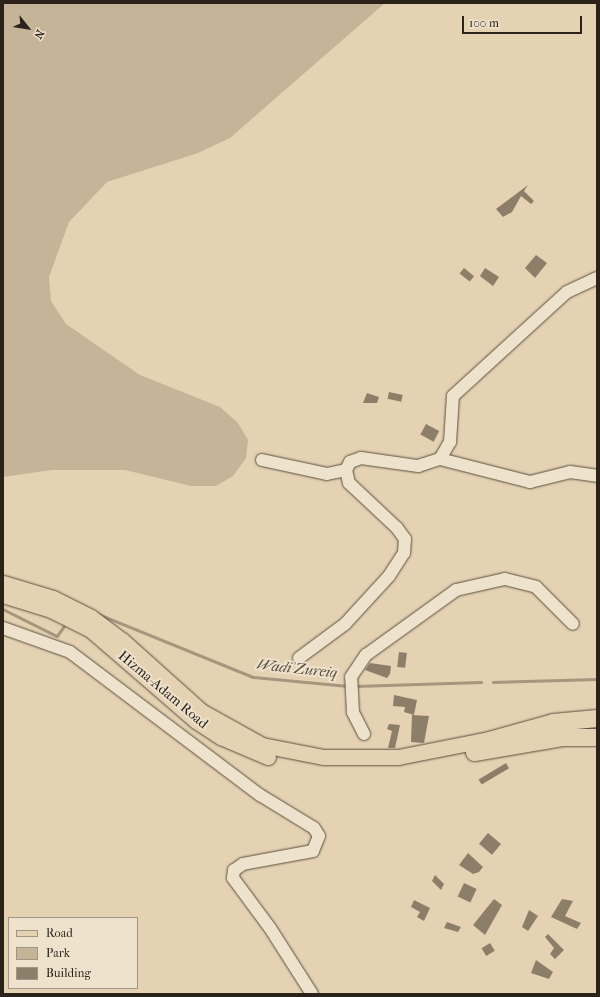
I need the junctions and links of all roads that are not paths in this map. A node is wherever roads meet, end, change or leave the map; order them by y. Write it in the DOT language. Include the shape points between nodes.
graph roads {
  1 [pos="597,278"];
  2 [pos="440,459"];
  3 [pos="262,460"];
  4 [pos="346,470"];
  5 [pos="597,476"];
  6 [pos="3,583"];
  7 [pos="3,595"];
  8 [pos="573,624"];
  9 [pos="3,628"];
  10 [pos="299,658"];
  11 [pos="597,718"];
  12 [pos="597,723"];
  13 [pos="597,730"];
  14 [pos="364,734"];
  15 [pos="597,737"];
  16 [pos="489,740"];
  17 [pos="474,752"];
  18 [pos="312,994"];
  1 -- 2 [label="street" via="567,292 453,396 450,442"];
  2 -- 4 [label="street" via="418,466 361,458 350,462"];
  2 -- 5 [label="street" via="530,482 570,472"];
  3 -- 4 [label="street" via="327,474"];
  4 -- 10 [label="street" via="349,483 405,539 404,553 389,576 345,624"];
  6 -- 16 [label="main road, Hizma-Adam Road" via="53,598 91,617 122,640 201,711 262,745 344,758 428,753"];
  7 -- 17 [label="main road, Hizma-Adam Road" via="51,610 91,630 196,721 248,751 298,763 340,767 428,763"];
  8 -- 14 [label="street" via="536,587 505,579 456,590 366,655 351,677 353,712"];
  9 -- 18 [label="street" via="47,642 89,665 260,795 314,828 319,836 313,851 243,864 234,870 233,878 270,928"];
  11 -- 16 [label="highway" via="553,722"];
  12 -- 16 [label="main road, Hizma-Adam Road" via="533,729"];
  13 -- 17 [label="main road, Hizma-Adam Road" via="534,735"];
  15 -- 17 [label="highway" via="562,738"];
}
